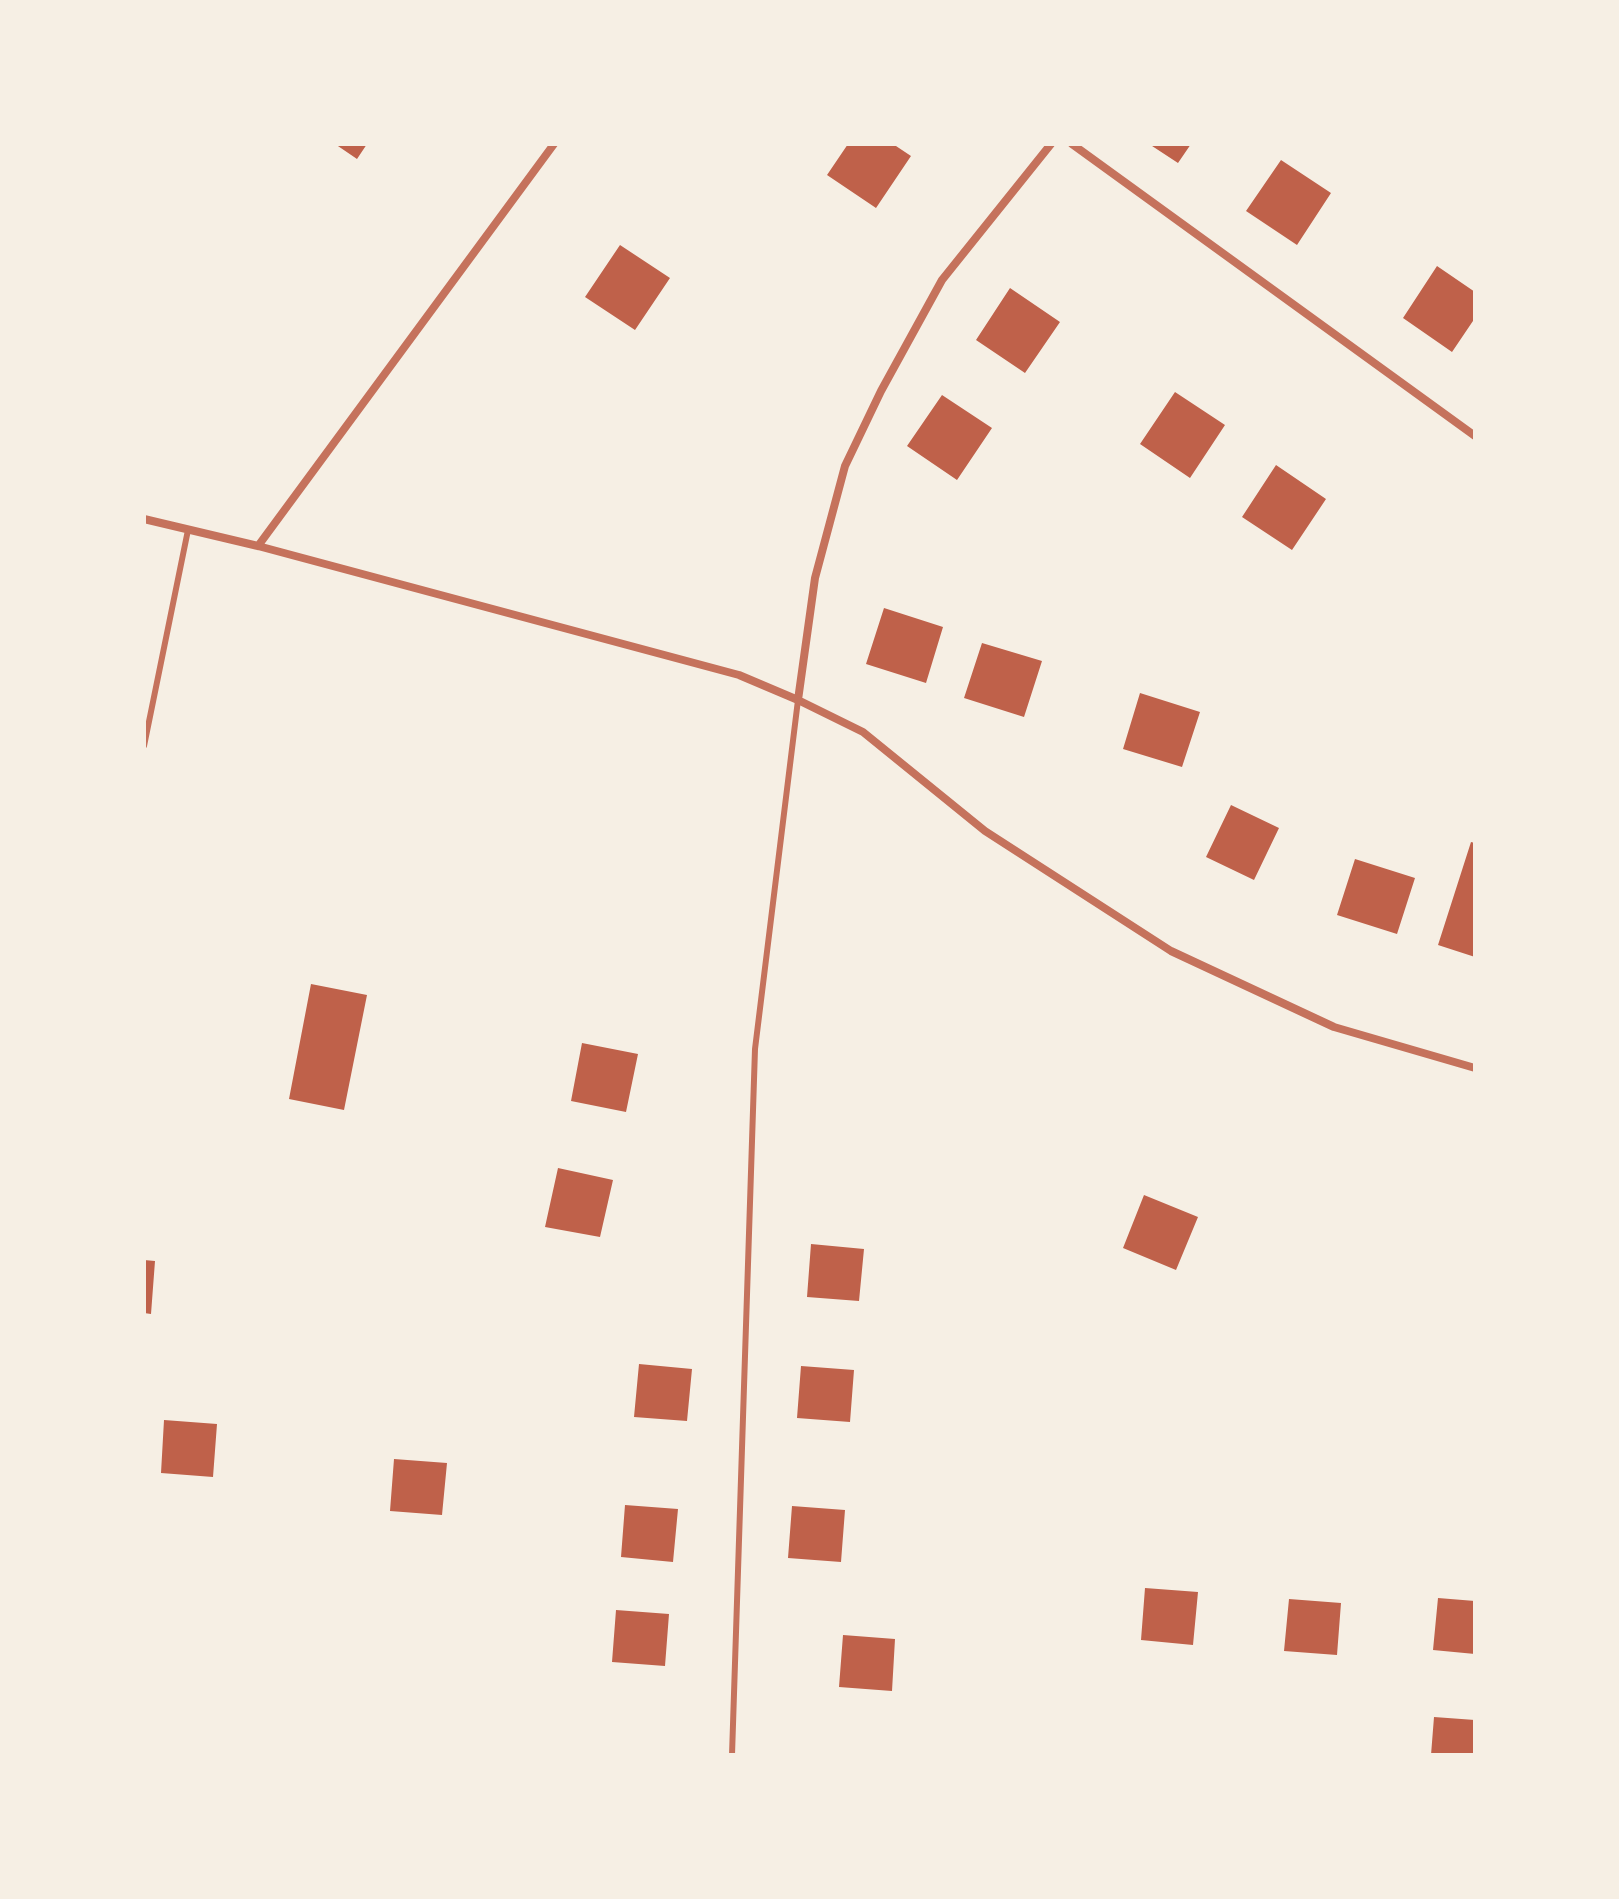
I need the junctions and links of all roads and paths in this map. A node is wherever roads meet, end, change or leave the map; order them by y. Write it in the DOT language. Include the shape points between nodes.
graph roads {
  1 [pos="554,144"];
  2 [pos="1051,144"];
  3 [pos="1072,144"];
  4 [pos="1475,436"];
  5 [pos="144,519"];
  6 [pos="188,530"];
  7 [pos="258,546"];
  8 [pos="798,700"];
  9 [pos="144,746"];
  10 [pos="1475,1068"];
  11 [pos="732,1755"];
  1 -- 7 [label="street"];
  2 -- 8 [label="street" via="942,280 845,466 815,578"];
  3 -- 4 [label="street"];
  5 -- 6 [label="street"];
  6 -- 7 [label="street"];
  6 -- 9 [label="lane"];
  7 -- 8 [label="street" via="739,675"];
  8 -- 10 [label="street" via="863,732 985,831 1171,951 1334,1027"];
  8 -- 11 [label="lane" via="755,1049"];
}
